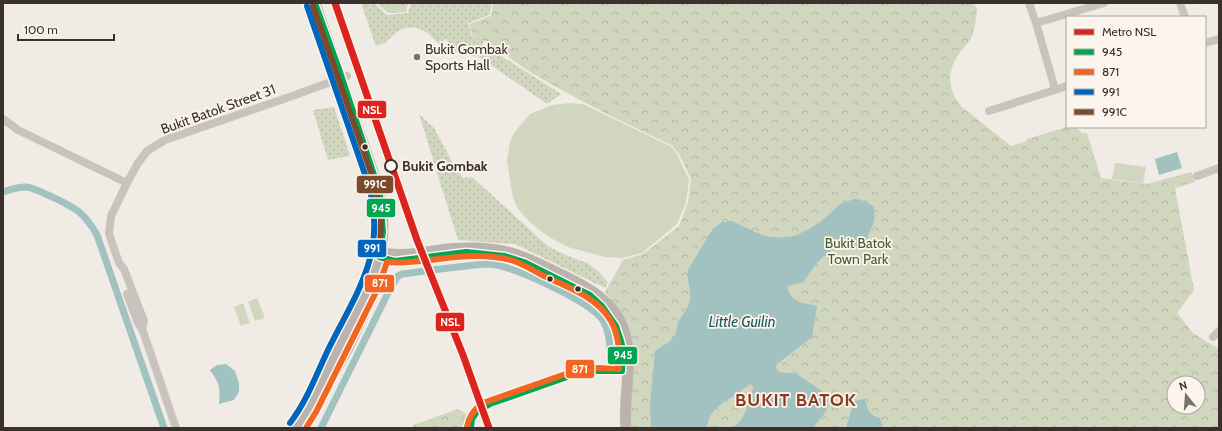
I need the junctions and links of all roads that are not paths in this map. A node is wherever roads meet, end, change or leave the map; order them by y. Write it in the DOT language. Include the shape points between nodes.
graph roads {
  1 [pos="315,3"];
  2 [pos="321,3"];
  3 [pos="1028,3"];
  4 [pos="1104,3"];
  5 [pos="1180,3"];
  6 [pos="1185,16"];
  7 [pos="1036,22"];
  8 [pos="1219,39"];
  9 [pos="1206,43"];
  10 [pos="344,77"];
  11 [pos="1066,86"];
  12 [pos="1055,89"];
  13 [pos="989,111"];
  14 [pos="3,119"];
  15 [pos="1219,168"];
  16 [pos="1197,176"];
  17 [pos="127,183"];
  18 [pos="383,256"];
  19 [pos="624,374"];
  20 [pos="176,428"];
  21 [pos="296,428"];
  22 [pos="304,428"];
  23 [pos="470,428"];
  24 [pos="475,428"];
  25 [pos="620,428"];
  26 [pos="626,428"];
  1 -- 10 [label="street"];
  2 -- 10 [label="street"];
  3 -- 7 [label="street"];
  4 -- 7 [label="street"];
  5 -- 6 [label="street"];
  7 -- 12 [label="street"];
  8 -- 9 [label="street"];
  10 -- 17 [label="street, Bukit Batok Street 31" via="166,140 148,151"];
  10 -- 18 [label="street" via="386,193 389,241"];
  11 -- 12 [label="street"];
  12 -- 13 [label="street"];
  14 -- 17 [label="street" via="18,130"];
  15 -- 16 [label="street"];
  17 -- 20 [label="street, Bukit Batok Street 31" via="111,216 109,234 144,321 142,329"];
  18 -- 19 [label="street" via="448,249 491,249 525,257 583,285 609,305 619,320 627,347"];
  18 -- 21 [label="street" via="309,408"];
  18 -- 22 [label="street" via="376,287 348,348 313,416"];
  19 -- 23 [label="street" via="588,371 490,404 478,410"];
  19 -- 24 [label="street" via="582,377 492,408 479,416"];
  19 -- 25 [label="street"];
  19 -- 26 [label="street"];
}
